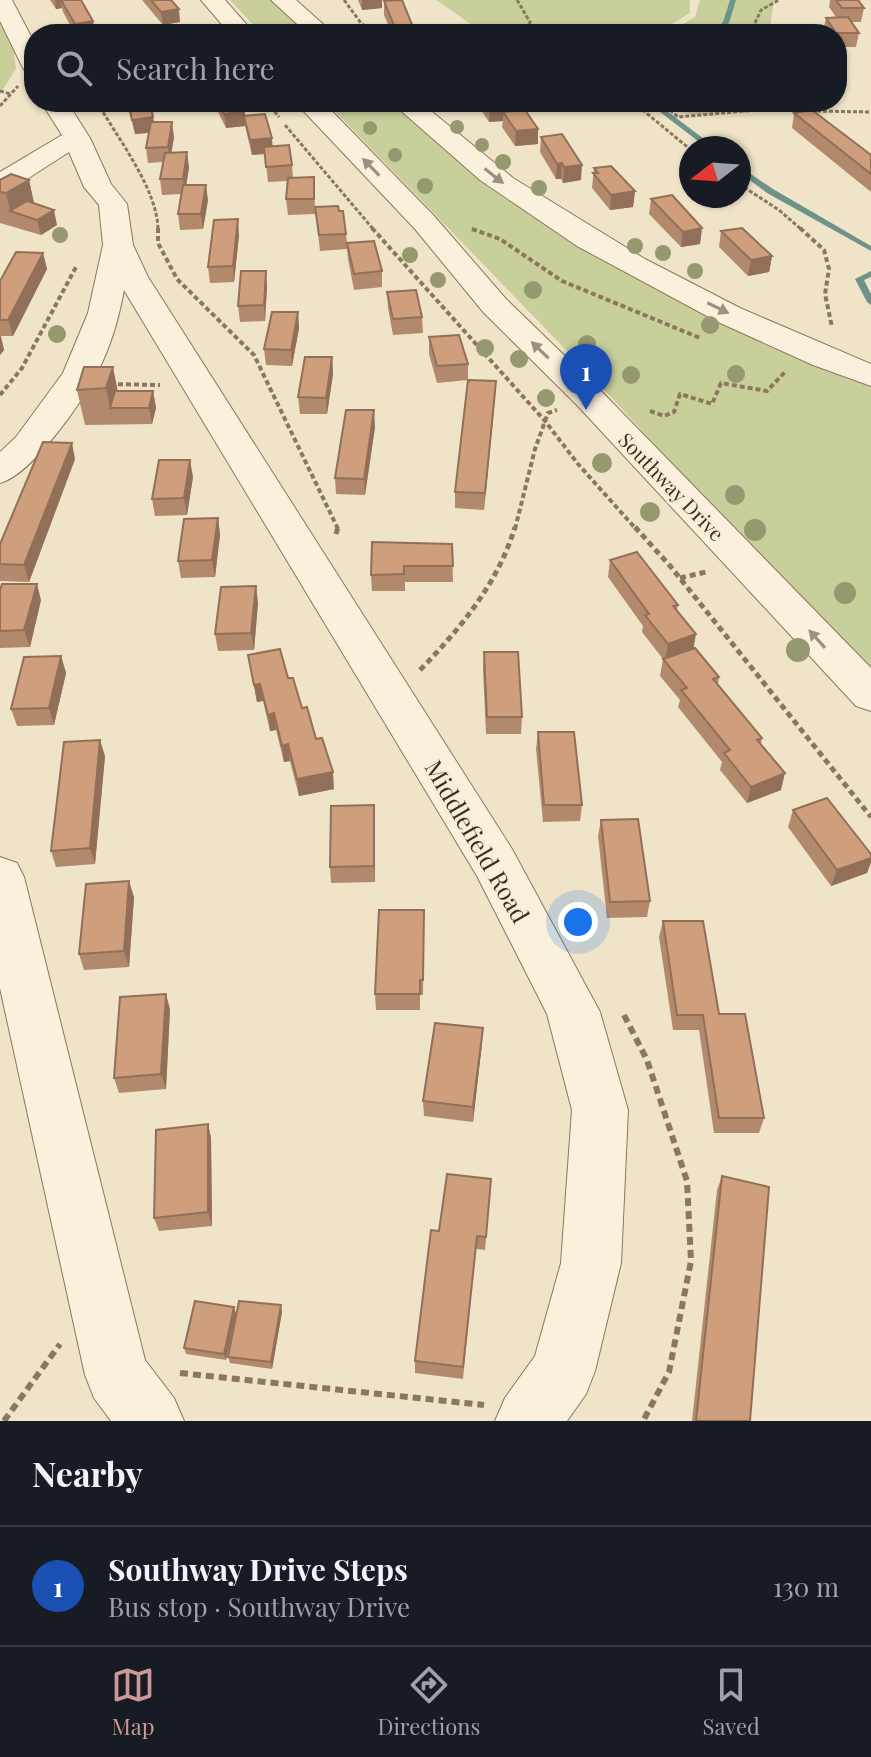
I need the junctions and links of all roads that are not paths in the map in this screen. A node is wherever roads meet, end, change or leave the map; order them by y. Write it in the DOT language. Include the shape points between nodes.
graph roads {
  1 [pos="1,0"];
  2 [pos="212,0"];
  3 [pos="282,0"];
  4 [pos="234,24"];
  5 [pos="310,24"];
  6 [pos="24,46"];
  7 [pos="60,112"];
  8 [pos="318,112"];
  9 [pos="416,112"];
  10 [pos="77,138"];
  11 [pos="0,184"];
  12 [pos="118,245"];
  13 [pos="153,310"];
  14 [pos="104,313"];
  15 [pos="860,372"];
  16 [pos="0,472"];
  17 [pos="871,695"];
  18 [pos="4,906"];
  19 [pos="532,1416"];
  20 [pos="151,1421"];
  1 -- 6 [label="street"];
  2 -- 4 [label="street"];
  3 -- 5 [label="street"];
  7 -- 10 [label="street"];
  17 -- 8 [label="street, Southway Drive, one-way" via="495,306 425,223"];
  9 -- 15 [label="street, one-way" via="501,182 575,231 658,278"];
  10 -- 11 [label="street"];
  10 -- 12 [label="street" via="98,187 113,204"];
  12 -- 13 [label="street, Middlefield Road"];
  12 -- 14 [label="street"];
  13 -- 14 [label="street"];
  13 -- 19 [label="street, Middlefield Road" via="495,863 573,1012 600,1110 591,1263 563,1371"];
  14 -- 16 [label="street" via="73,384 29,445"];
  18 -- 20 [label="street" via="117,1375"];
}
